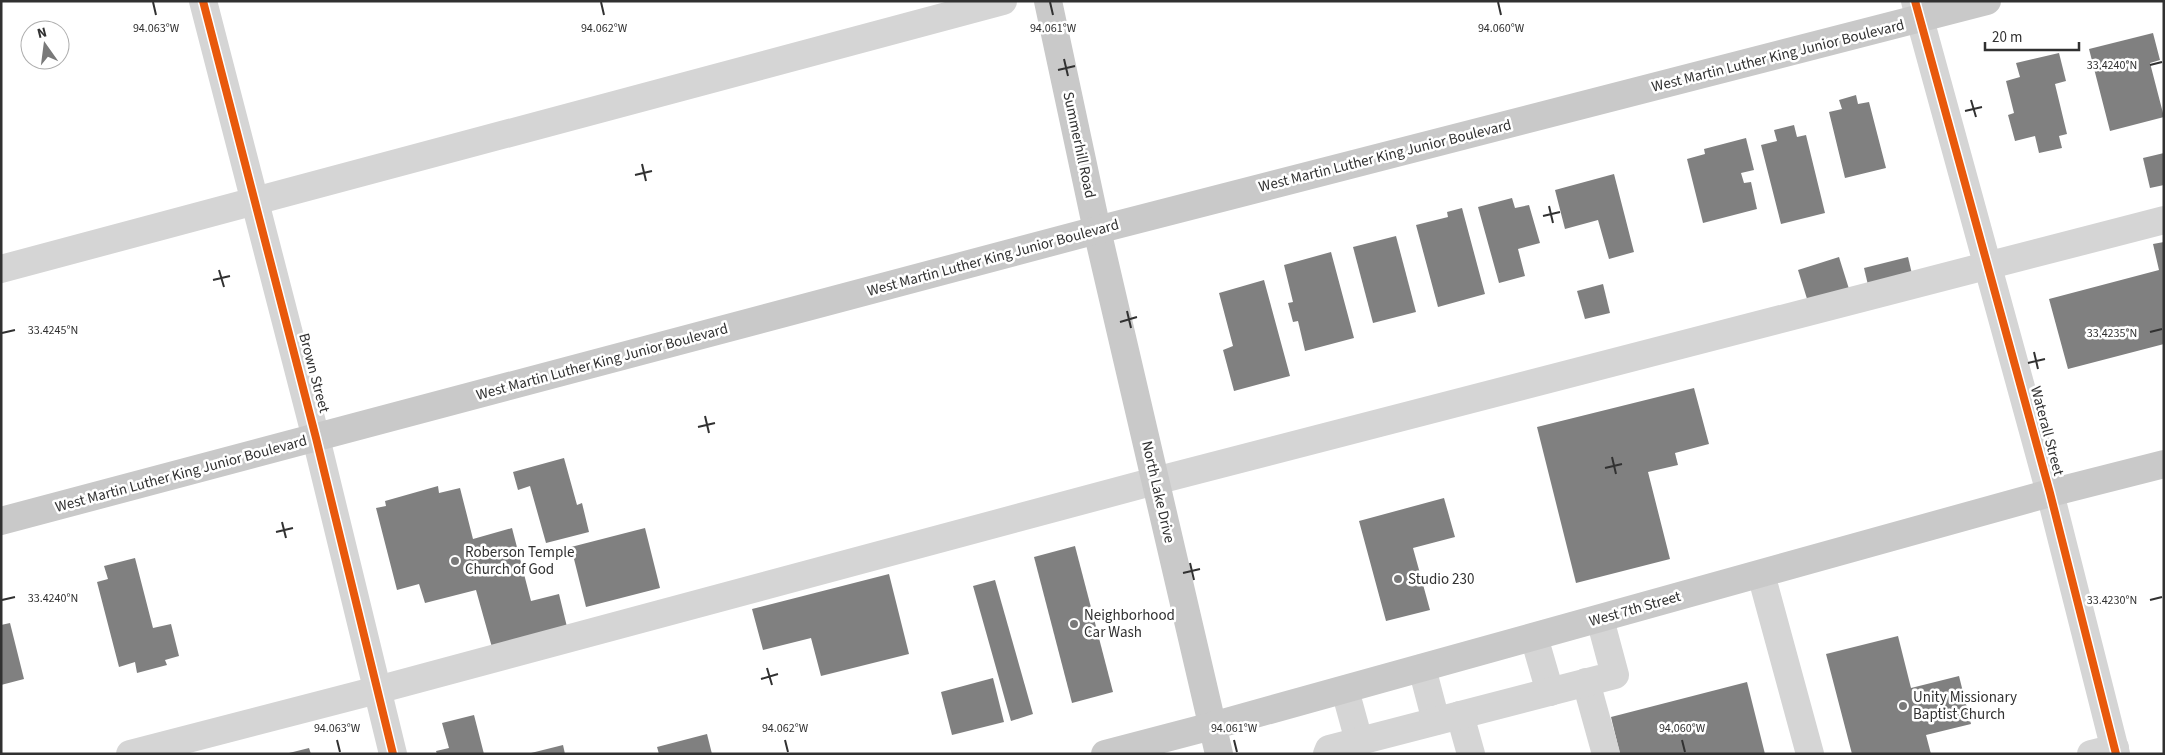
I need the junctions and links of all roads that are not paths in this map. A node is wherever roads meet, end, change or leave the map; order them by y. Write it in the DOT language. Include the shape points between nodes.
graph roads {
  1 [pos="203,1"];
  2 [pos="1003,1"];
  3 [pos="1048,1"];
  4 [pos="1987,1"];
  5 [pos="1917,10"];
  6 [pos="255,201"];
  7 [pos="2164,220"];
  8 [pos="1097,230"];
  9 [pos="1987,266"];
  10 [pos="1,269"];
  11 [pos="316,438"];
  12 [pos="2164,464"];
  13 [pos="1155,481"];
  14 [pos="2050,493"];
  15 [pos="1,521"];
  16 [pos="1761,574"];
  17 [pos="1600,619"];
  18 [pos="1534,637"];
  19 [pos="1422,668"];
  20 [pos="1586,682"];
  21 [pos="377,690"];
  22 [pos="1345,690"];
  23 [pos="1550,692"];
  24 [pos="1448,718"];
  25 [pos="1212,726"];
  26 [pos="1359,741"];
  27 [pos="2107,752"];
  28 [pos="130,754"];
  29 [pos="393,754"];
  30 [pos="1105,754"];
  31 [pos="1219,754"];
  32 [pos="1327,754"];
  33 [pos="1470,754"];
  34 [pos="1606,754"];
  35 [pos="1810,754"];
  1 -- 6 [label="street, Brown Street"];
  2 -- 6 [label="street"];
  3 -- 8 [label="main road, Summerhill Road"];
  4 -- 5 [label="main road, West Martin Luther King Junior Boulevard"];
  5 -- 8 [label="main road, West Martin Luther King Junior Boulevard"];
  5 -- 9 [label="street, Waterall Street"];
  6 -- 10 [label="street"];
  6 -- 11 [label="street, Brown Street"];
  7 -- 9 [label="street"];
  8 -- 11 [label="main road, West Martin Luther King Junior Boulevard"];
  8 -- 13 [label="main road, North Lake Drive"];
  9 -- 13 [label="street"];
  9 -- 14 [label="street, Waterall Street"];
  11 -- 15 [label="main road, West Martin Luther King Junior Boulevard"];
  11 -- 21 [label="street, Brown Street"];
  12 -- 14 [label="main road, West 7th Street"];
  13 -- 21 [label="street"];
  13 -- 25 [label="main road, North Lake Drive"];
  14 -- 16 [label="main road, West 7th Street"];
  14 -- 27 [label="street, Waterall Street"];
  16 -- 17 [label="main road, West 7th Street"];
  16 -- 35 [label="street"];
  17 -- 18 [label="main road, West 7th Street"];
  17 -- 20 [label="street" via="1616,675"];
  18 -- 19 [label="main road, West 7th Street"];
  18 -- 23 [label="street"];
  19 -- 22 [label="main road, West 7th Street"];
  19 -- 24 [label="street"];
  20 -- 23 [label="street"];
  20 -- 34 [label="street"];
  21 -- 28 [label="street"];
  21 -- 29 [label="street, Brown Street"];
  22 -- 25 [label="main road, West 7th Street"];
  22 -- 26 [label="street"];
  23 -- 24 [label="street"];
  24 -- 26 [label="street"];
  24 -- 33 [label="street"];
  25 -- 30 [label="main road, West 7th Street"];
  25 -- 31 [label="main road, North Lake Drive"];
  26 -- 32 [label="street" via="1329,749"];
}
